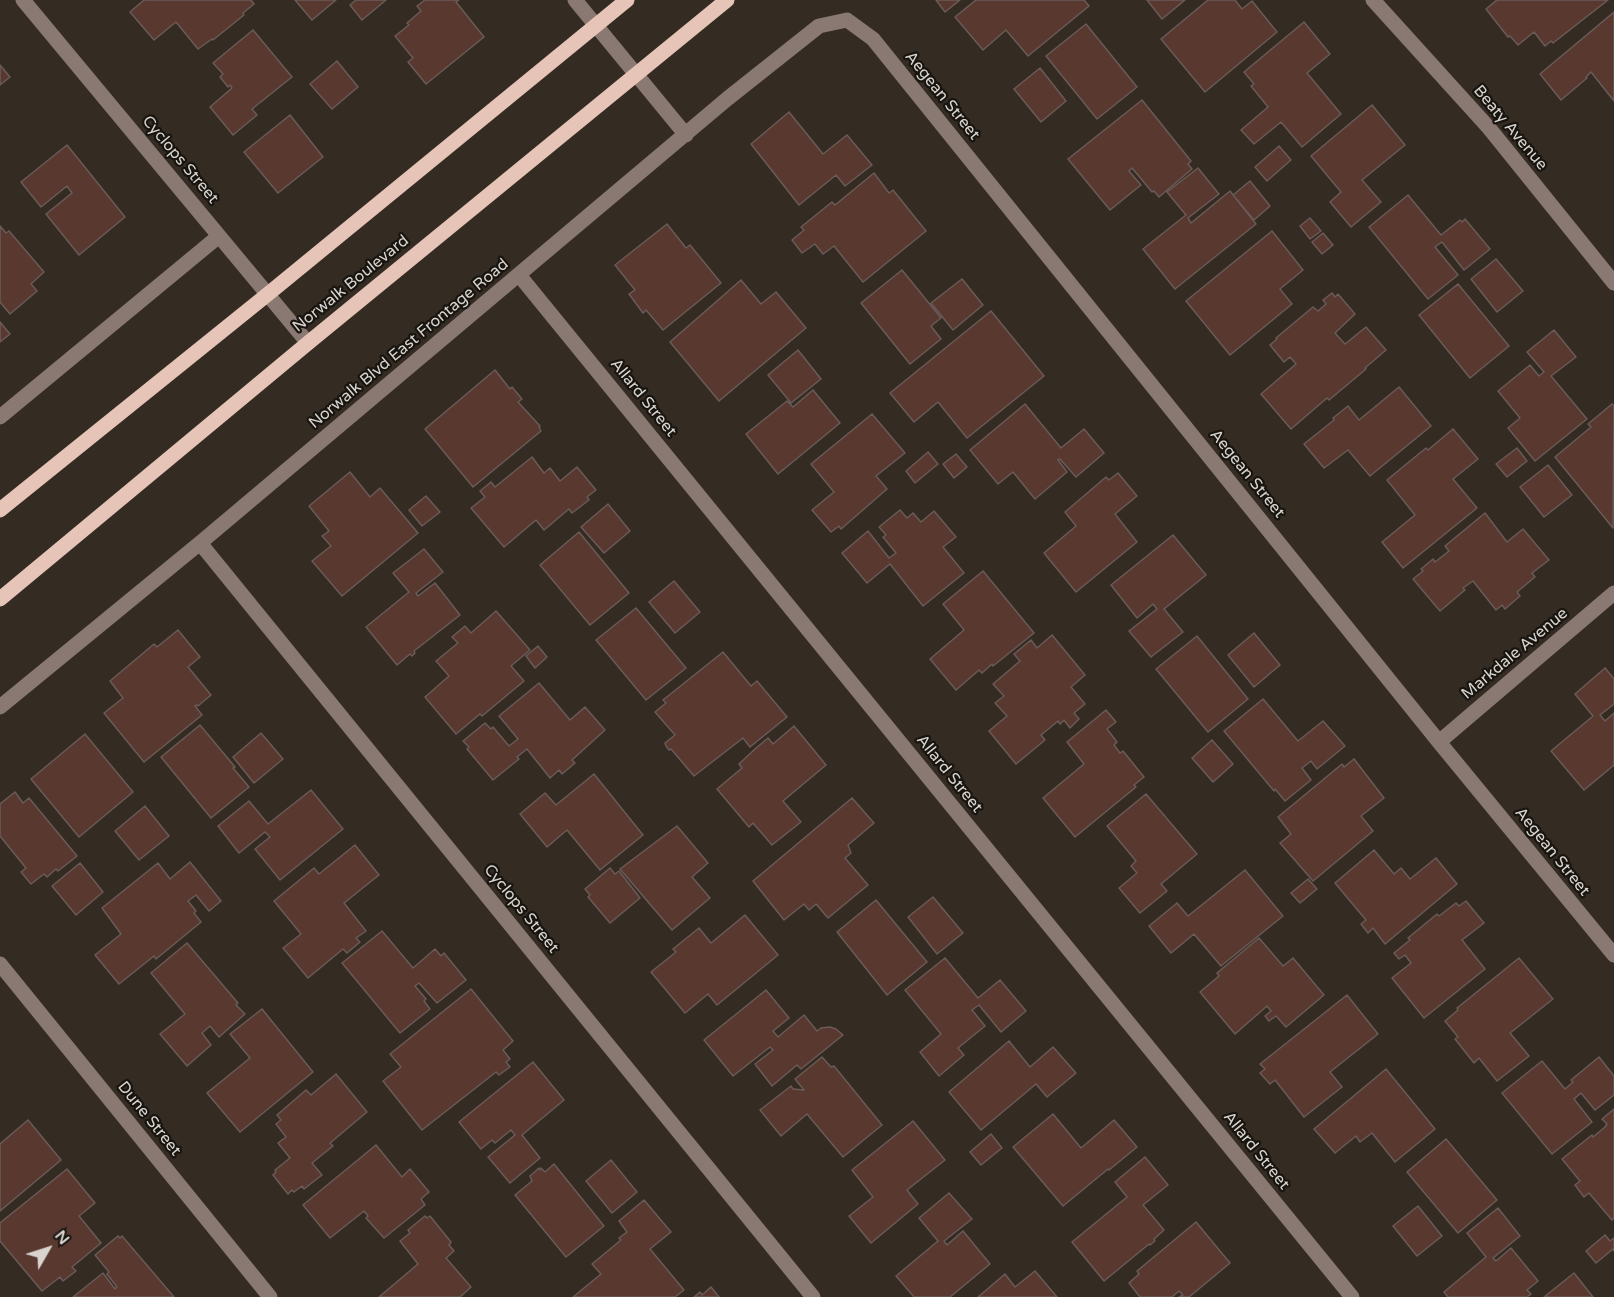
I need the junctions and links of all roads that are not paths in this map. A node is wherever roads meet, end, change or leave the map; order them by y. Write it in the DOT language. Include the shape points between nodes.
graph roads {
  1 [pos="23,0"];
  2 [pos="575,0"];
  3 [pos="627,0"];
  4 [pos="727,0"];
  5 [pos="1373,0"];
  6 [pos="847,21"];
  7 [pos="596,25"];
  8 [pos="636,74"];
  9 [pos="686,135"];
  10 [pos="219,236"];
  11 [pos="519,274"];
  12 [pos="1614,283"];
  13 [pos="268,294"];
  14 [pos="308,343"];
  15 [pos="0,417"];
  16 [pos="0,510"];
  17 [pos="200,543"];
  18 [pos="1614,593"];
  19 [pos="0,599"];
  20 [pos="0,707"];
  21 [pos="1439,742"];
  22 [pos="1614,955"];
  23 [pos="0,964"];
  24 [pos="270,1297"];
  25 [pos="813,1297"];
  26 [pos="1352,1297"];
  1 -- 10 [label="street, Cyclops Street"];
  2 -- 7 [label="street"];
  3 -- 7 [label="main road"];
  4 -- 8 [label="main road, Norwalk Boulevard"];
  5 -- 12 [label="street, Beaty Avenue" via="1489,128"];
  6 -- 9 [label="street, Norwalk Blvd East Frontage Road" via="819,26"];
  6 -- 21 [label="street, Aegean Street" via="873,39"];
  7 -- 8 [label="street"];
  7 -- 13 [label="main road"];
  8 -- 9 [label="street"];
  8 -- 14 [label="main road, Norwalk Boulevard"];
  9 -- 11 [label="street, Norwalk Blvd East Frontage Road"];
  10 -- 13 [label="street, Cyclops Street"];
  10 -- 15 [label="street"];
  11 -- 17 [label="street, Norwalk Blvd East Frontage Road"];
  11 -- 26 [label="street, Allard Street"];
  13 -- 14 [label="street, Cyclops Street"];
  13 -- 16 [label="main road"];
  14 -- 19 [label="main road, Norwalk Boulevard"];
  17 -- 20 [label="street, Norwalk Blvd East Frontage Road"];
  17 -- 25 [label="street, Cyclops Street"];
  18 -- 21 [label="street, Markdale Avenue"];
  21 -- 22 [label="street, Aegean Street"];
  23 -- 24 [label="street, Dune Street"];
}
